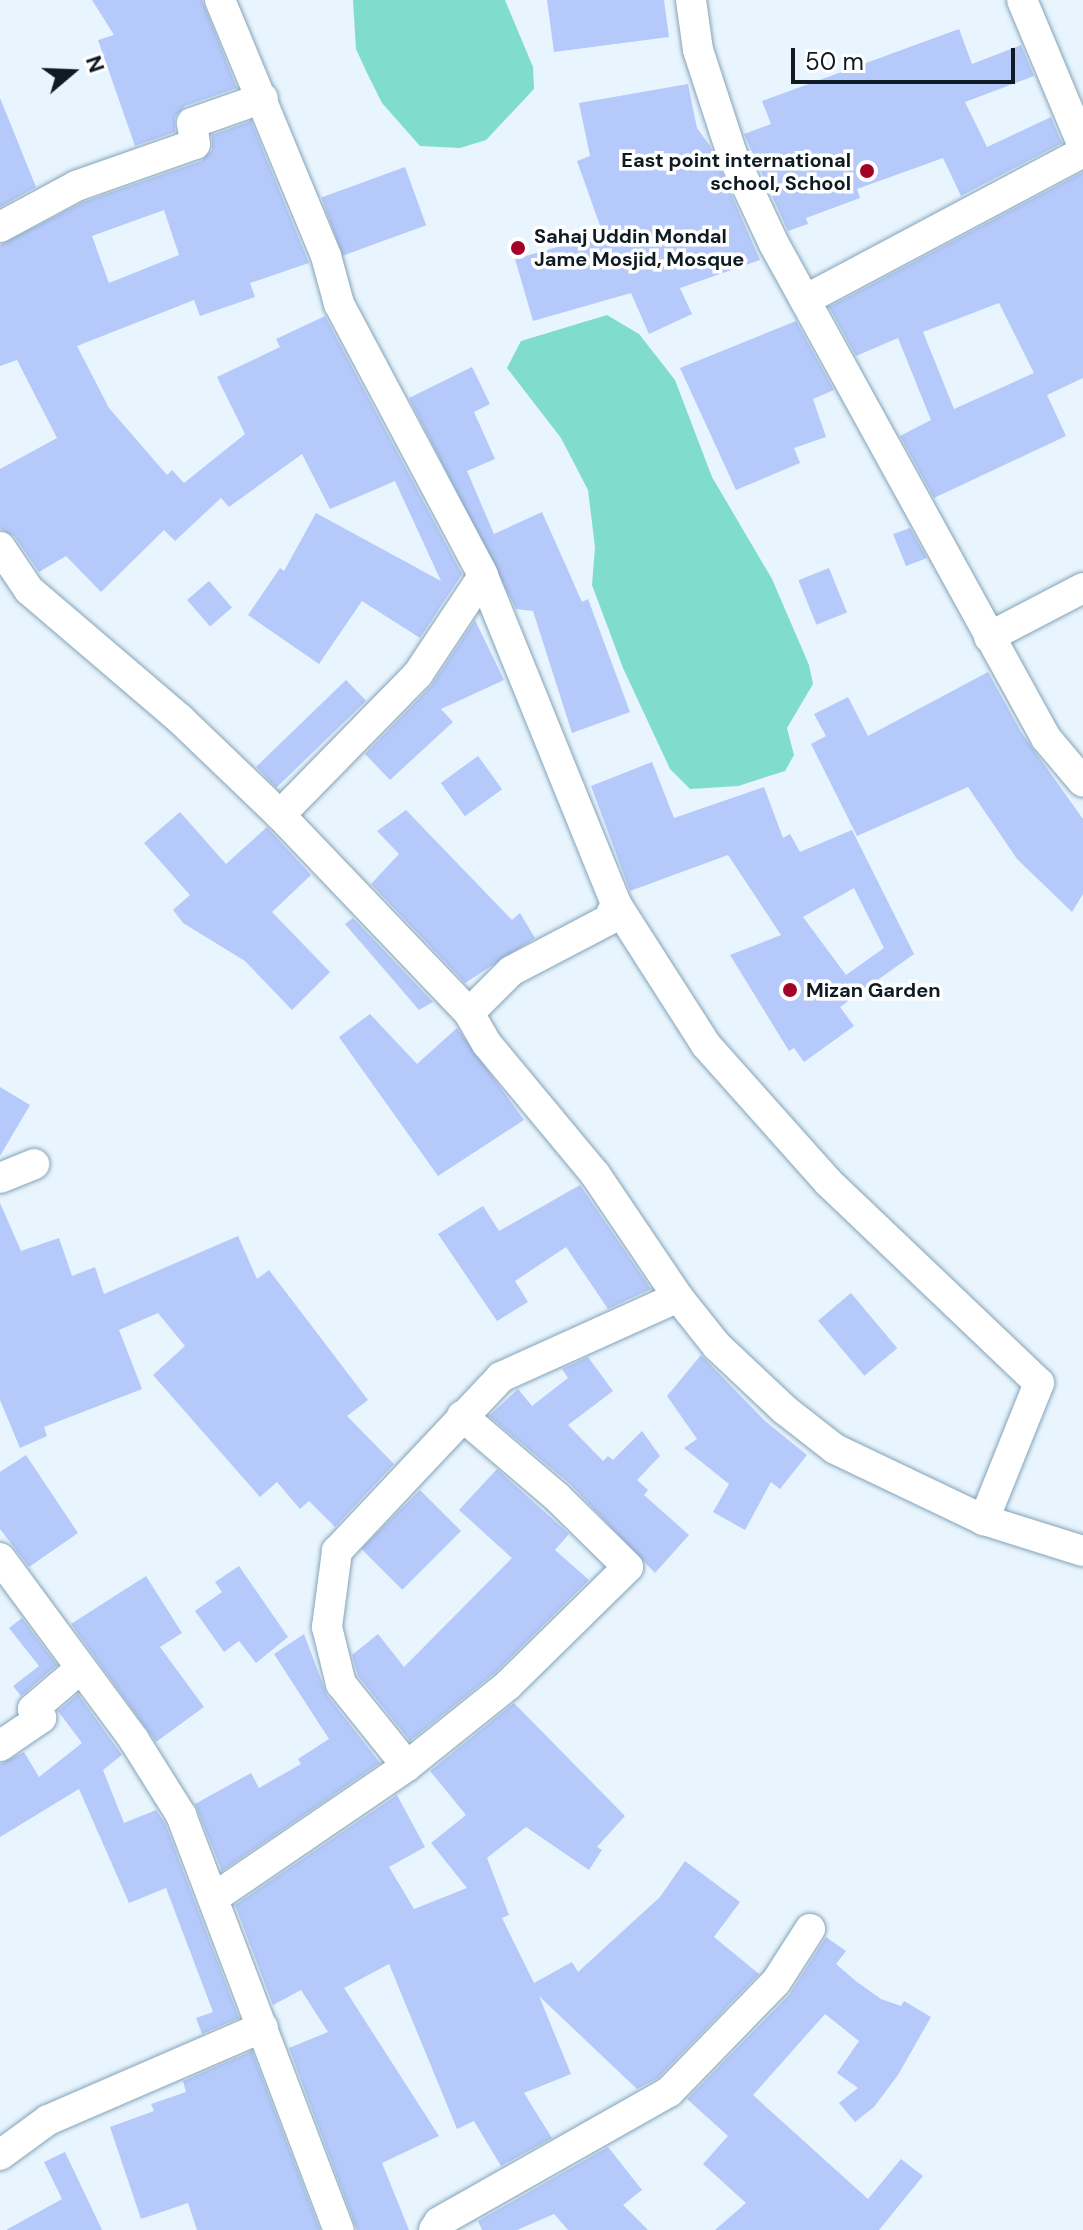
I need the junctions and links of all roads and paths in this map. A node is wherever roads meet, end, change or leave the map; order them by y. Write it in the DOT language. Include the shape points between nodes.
graph roads {
  1 [pos="220,0"];
  2 [pos="691,0"];
  3 [pos="1022,0"];
  4 [pos="263,98"];
  5 [pos="1083,149"];
  6 [pos="0,227"];
  7 [pos="805,300"];
  8 [pos="0,547"];
  9 [pos="483,576"];
  10 [pos="1083,588"];
  11 [pos="989,637"];
  12 [pos="1083,782"];
  13 [pos="280,815"];
  14 [pos="616,904"];
  15 [pos="469,1013"];
  16 [pos="34,1164"];
  17 [pos="0,1178"];
  18 [pos="678,1297"];
  19 [pos="462,1416"];
  20 [pos="984,1520"];
  21 [pos="1083,1551"];
  22 [pos="0,1558"];
  23 [pos="81,1668"];
  24 [pos="0,1746"];
  25 [pos="407,1766"];
  26 [pos="215,1897"];
  27 [pos="810,1929"];
  28 [pos="263,2027"];
  29 [pos="0,2155"];
  30 [pos="339,2230"];
  31 [pos="434,2230"];
  1 -- 4 [label="street"];
  2 -- 7 [label="street" via="698,50 732,154"];
  3 -- 5 [label="street"];
  4 -- 6 [label="street" via="192,123 195,144 76,186"];
  4 -- 9 [label="street" via="326,256 339,304"];
  5 -- 7 [label="street"];
  7 -- 11 [label="street"];
  8 -- 13 [label="street" via="29,590 180,719"];
  9 -- 13 [label="street" via="418,674"];
  9 -- 14 [label="street"];
  10 -- 11 [label="street"];
  11 -- 12 [label="street" via="1046,738"];
  13 -- 15 [label="street"];
  14 -- 15 [label="street" via="608,920 511,971"];
  14 -- 20 [label="street" via="706,1045 828,1182 1039,1383"];
  15 -- 18 [label="street" via="487,1044 595,1174"];
  16 -- 17 [label="street"];
  18 -- 19 [label="street" via="501,1377"];
  18 -- 20 [label="street" via="717,1346 835,1449"];
  19 -- 25 [label="street" via="337,1551 327,1627 341,1684"];
  19 -- 25 [label="street" via="557,1497 628,1567 508,1685"];
  20 -- 21 [label="street"];
  22 -- 23 [label="street"];
  23 -- 24 [label="street" via="33,1709 41,1718"];
  23 -- 26 [label="street" via="181,1815"];
  25 -- 26 [label="street"];
  26 -- 28 [label="street"];
  27 -- 31 [label="street" via="776,1982 669,2092 439,2222"];
  28 -- 29 [label="street" via="48,2120"];
  28 -- 30 [label="street"];
}
